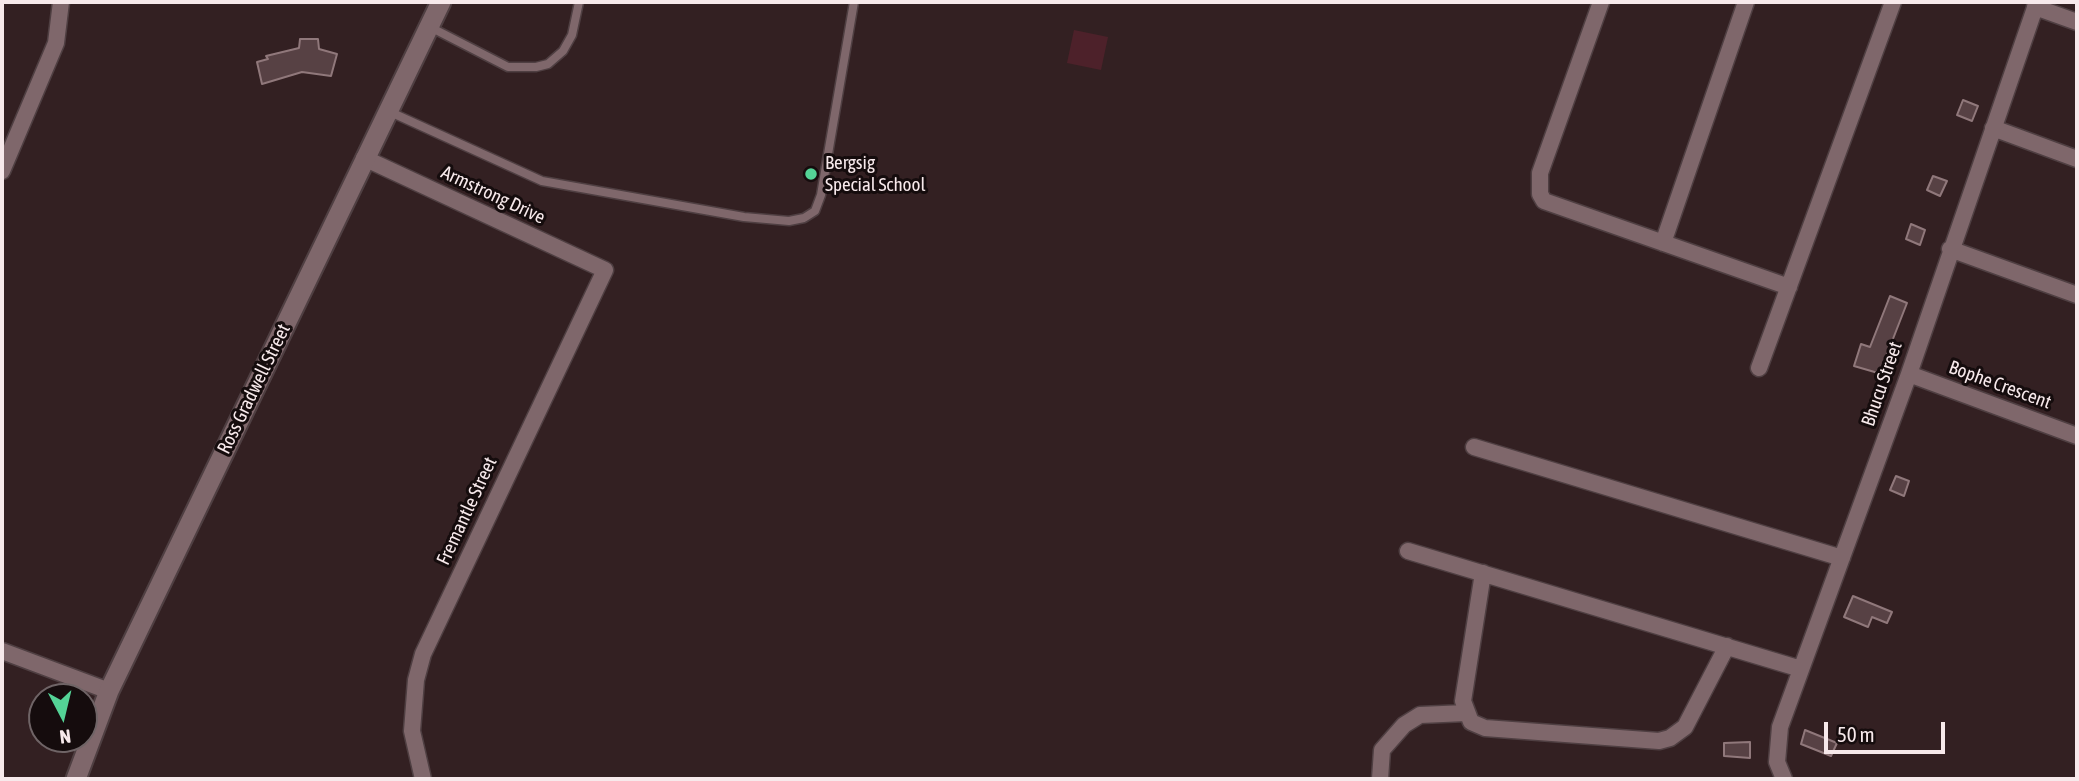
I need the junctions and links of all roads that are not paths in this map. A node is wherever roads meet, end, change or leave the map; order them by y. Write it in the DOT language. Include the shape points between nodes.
graph roads {
  1 [pos="61,2"];
  2 [pos="441,2"];
  3 [pos="579,2"];
  4 [pos="854,2"];
  5 [pos="1601,2"];
  6 [pos="1746,2"];
  7 [pos="1893,2"];
  8 [pos="2036,4"];
  9 [pos="2077,22"];
  10 [pos="430,27"];
  11 [pos="388,111"];
  12 [pos="1993,128"];
  13 [pos="364,158"];
  14 [pos="2077,159"];
  15 [pos="2,171"];
  16 [pos="1663,243"];
  17 [pos="1950,249"];
  18 [pos="604,270"];
  19 [pos="1789,287"];
  20 [pos="2077,295"];
  21 [pos="1759,368"];
  22 [pos="1909,374"];
  23 [pos="2077,436"];
  24 [pos="1474,447"];
  25 [pos="1408,551"];
  26 [pos="1842,558"];
  27 [pos="1483,573"];
  28 [pos="1727,646"];
  29 [pos="2,651"];
  30 [pos="1801,669"];
  31 [pos="109,691"];
  32 [pos="1465,713"];
  33 [pos="76,779"];
  34 [pos="423,779"];
  35 [pos="1380,779"];
  36 [pos="1784,779"];
  1 -- 15 [label="street" via="56,43"];
  2 -- 10 [label="street, Ross Gradwell Street"];
  3 -- 10 [label="lane" via="572,35 563,51 548,64 536,67 508,66"];
  4 -- 11 [label="lane" via="821,195 815,211 804,218 744,217 542,181"];
  5 -- 16 [label="street" via="1540,173 1540,194 1544,201"];
  6 -- 16 [label="street"];
  7 -- 19 [label="street"];
  8 -- 9 [label="street"];
  8 -- 12 [label="street, Bhucu Street"];
  10 -- 11 [label="street, Ross Gradwell Street"];
  11 -- 13 [label="street, Ross Gradwell Street"];
  12 -- 14 [label="street"];
  12 -- 17 [label="street, Bhucu Street"];
  13 -- 18 [label="street, Armstrong Drive"];
  13 -- 31 [label="street, Ross Gradwell Street"];
  16 -- 19 [label="street"];
  17 -- 20 [label="street"];
  17 -- 22 [label="street, Bhucu Street"];
  18 -- 34 [label="street, Fremantle Street" via="423,654 412,731"];
  19 -- 21 [label="street"];
  22 -- 23 [label="street, Bophe Crescent"];
  22 -- 26 [label="street, Bhucu Street"];
  24 -- 26 [label="street"];
  25 -- 27 [label="street"];
  26 -- 30 [label="street, Bhucu Street"];
  27 -- 28 [label="street"];
  27 -- 32 [label="street" via="1463,701"];
  28 -- 30 [label="street"];
  28 -- 32 [label="street" via="1685,727 1659,741 1507,732 1471,722"];
  29 -- 31 [label="street"];
  30 -- 36 [label="street, Bhucu Street" via="1777,741 1777,762"];
  31 -- 33 [label="street, Ross Gradwell Street"];
  32 -- 35 [label="street" via="1420,715 1404,725 1382,750"];
}
